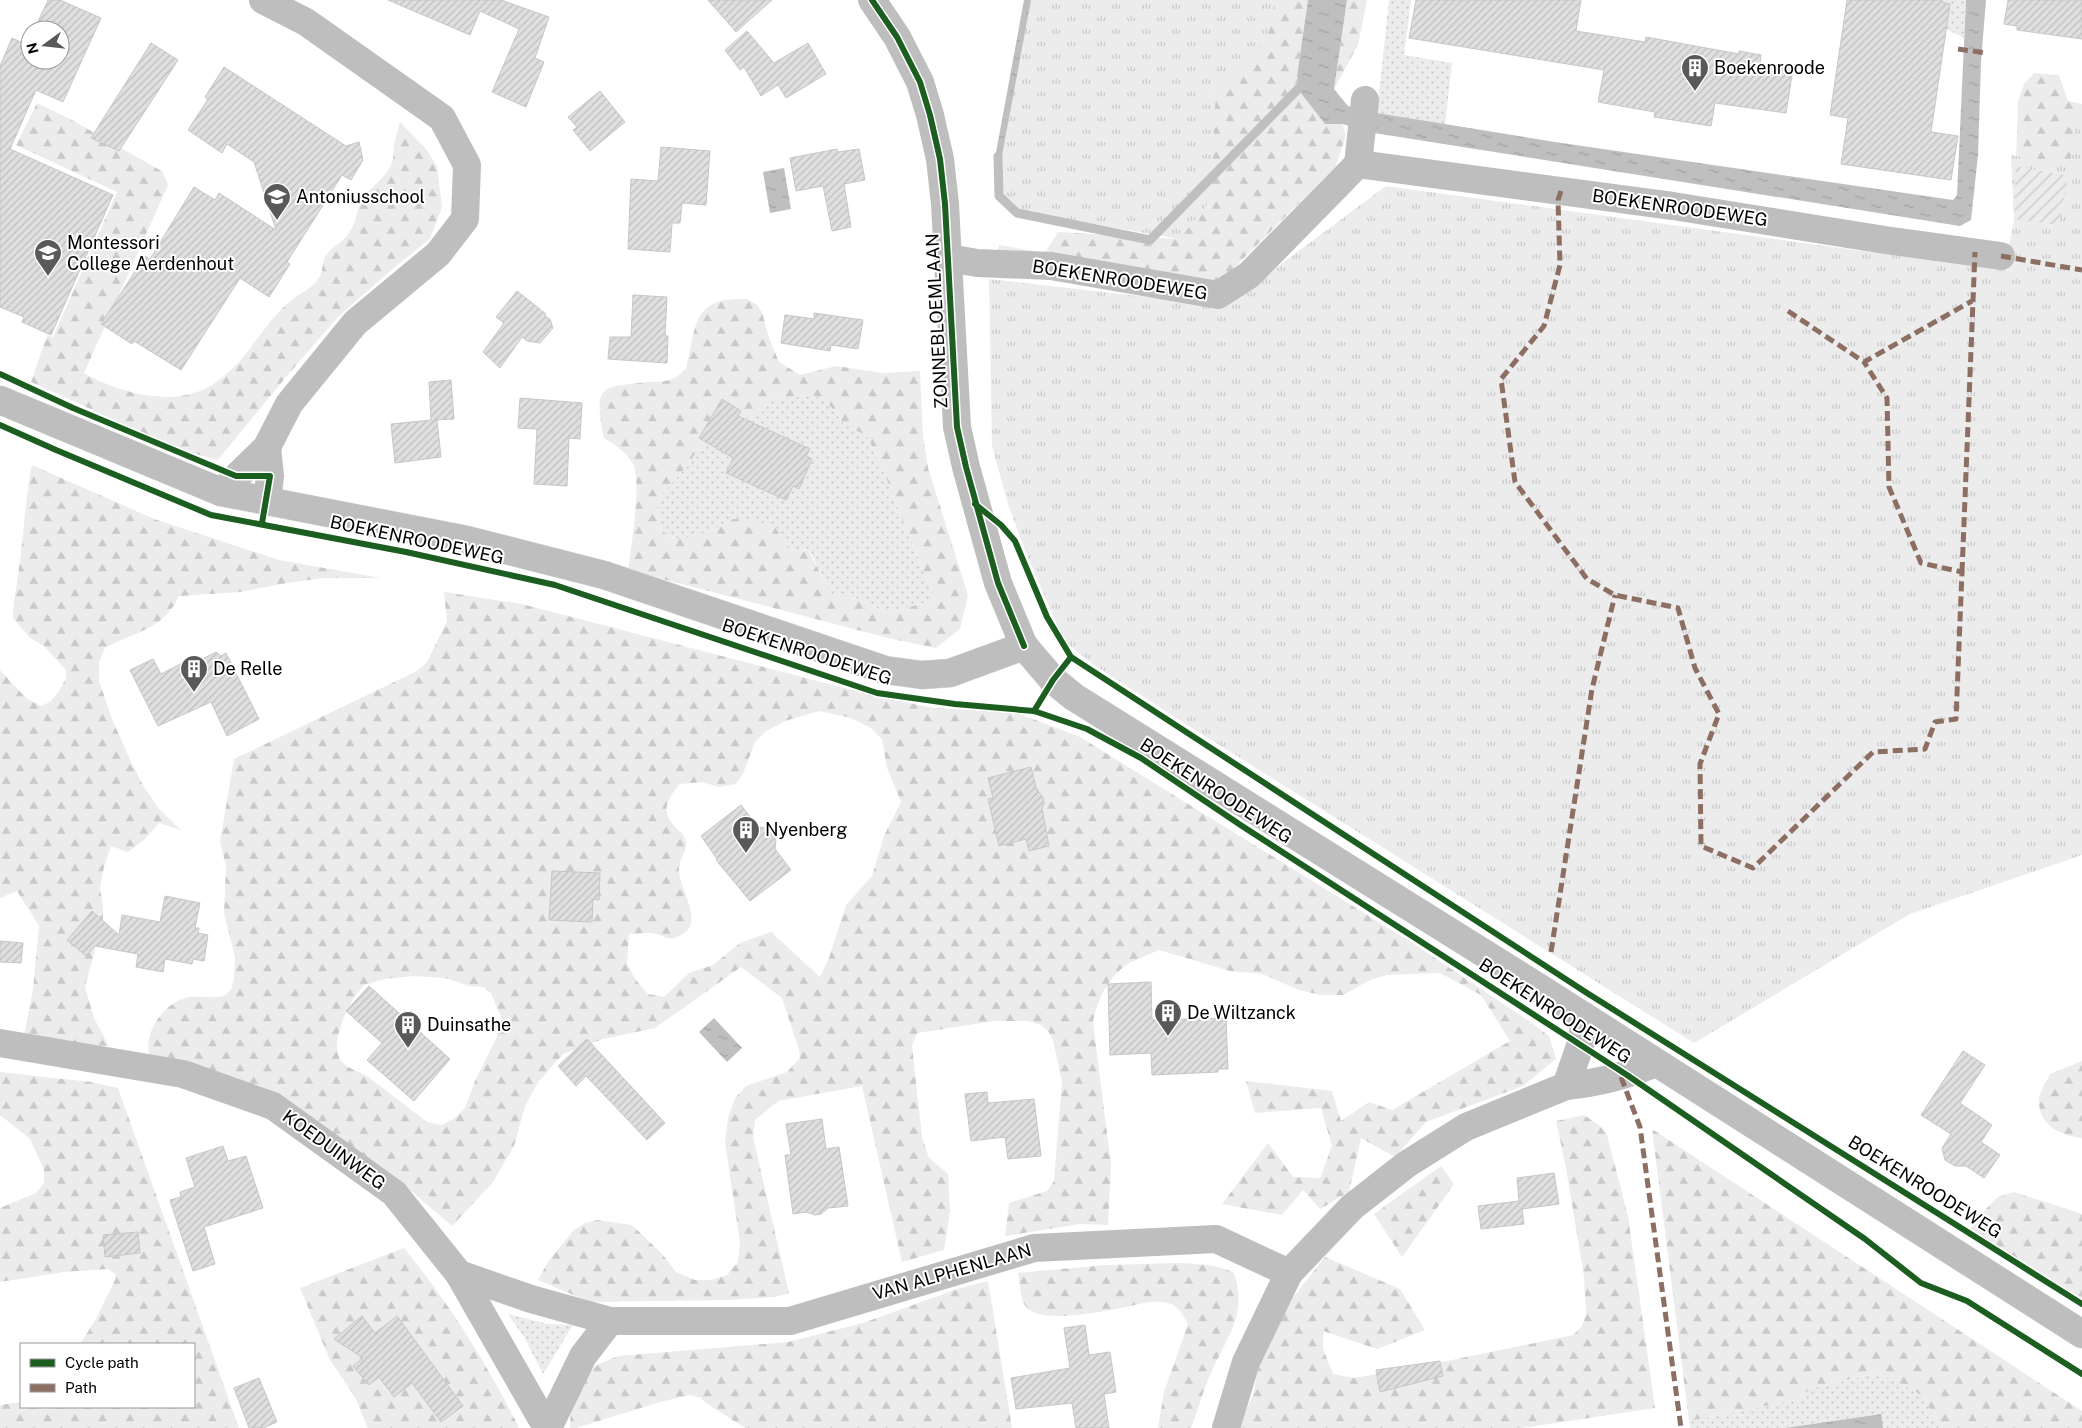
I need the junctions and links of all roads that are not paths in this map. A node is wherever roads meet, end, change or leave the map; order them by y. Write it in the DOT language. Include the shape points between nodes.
graph roads {
  1 [pos="263,0"];
  2 [pos="872,0"];
  3 [pos="1365,100"];
  4 [pos="1358,164"];
  5 [pos="2001,256"];
  6 [pos="949,258"];
  7 [pos="0,400"];
  8 [pos="267,446"];
  9 [pos="221,492"];
  10 [pos="267,501"];
  11 [pos="1024,646"];
  12 [pos="1586,1018"];
  13 [pos="0,1043"];
  14 [pos="1656,1063"];
  15 [pos="1566,1086"];
  16 [pos="1290,1273"];
  17 [pos="459,1274"];
  18 [pos="610,1321"];
  19 [pos="2082,1334"];
  20 [pos="547,1428"];
  21 [pos="1226,1428"];
  1 -- 8 [label="street" via="306,22 442,118 467,164 465,219 438,254 355,323 289,404"];
  2 -- 6 [label="street, ZONNEBLOEMLAAN" via="920,82 930,115 940,159"];
  3 -- 4 [label="street"];
  4 -- 5 [label="street, BOEKENROODEWEG" via="1673,206"];
  4 -- 6 [label="street, BOEKENROODEWEG" via="1249,275 1218,295 1051,266 977,263"];
  6 -- 11 [label="street, ZONNEBLOEMLAAN" via="957,427 998,583"];
  7 -- 9 [label="street, BOEKENROODEWEG"];
  8 -- 9 [label="street"];
  8 -- 10 [label="street" via="270,476"];
  9 -- 10 [label="street, BOEKENROODEWEG"];
  10 -- 11 [label="street, BOEKENROODEWEG" via="467,540 604,575 885,670 922,675 950,673"];
  11 -- 12 [label="street, BOEKENROODEWEG" via="1053,680 1074,697"];
  12 -- 14 [label="street, BOEKENROODEWEG"];
  12 -- 15 [label="street"];
  13 -- 17 [label="street, KOEDUINWEG" via="183,1074 273,1106 394,1193"];
  14 -- 15 [label="street" via="1622,1077"];
  14 -- 19 [label="street, BOEKENROODEWEG"];
  15 -- 16 [label="street" via="1466,1127 1407,1164 1352,1207"];
  16 -- 18 [label="street, VAN ALPHENLAAN" via="1216,1239 1034,1248 790,1321"];
  16 -- 21 [label="street" via="1246,1362"];
  17 -- 18 [label="street, VAN ALPHENLAAN"];
  17 -- 20 [label="street, KOEDUINWEG"];
  18 -- 20 [label="street" via="583,1356"];
}
